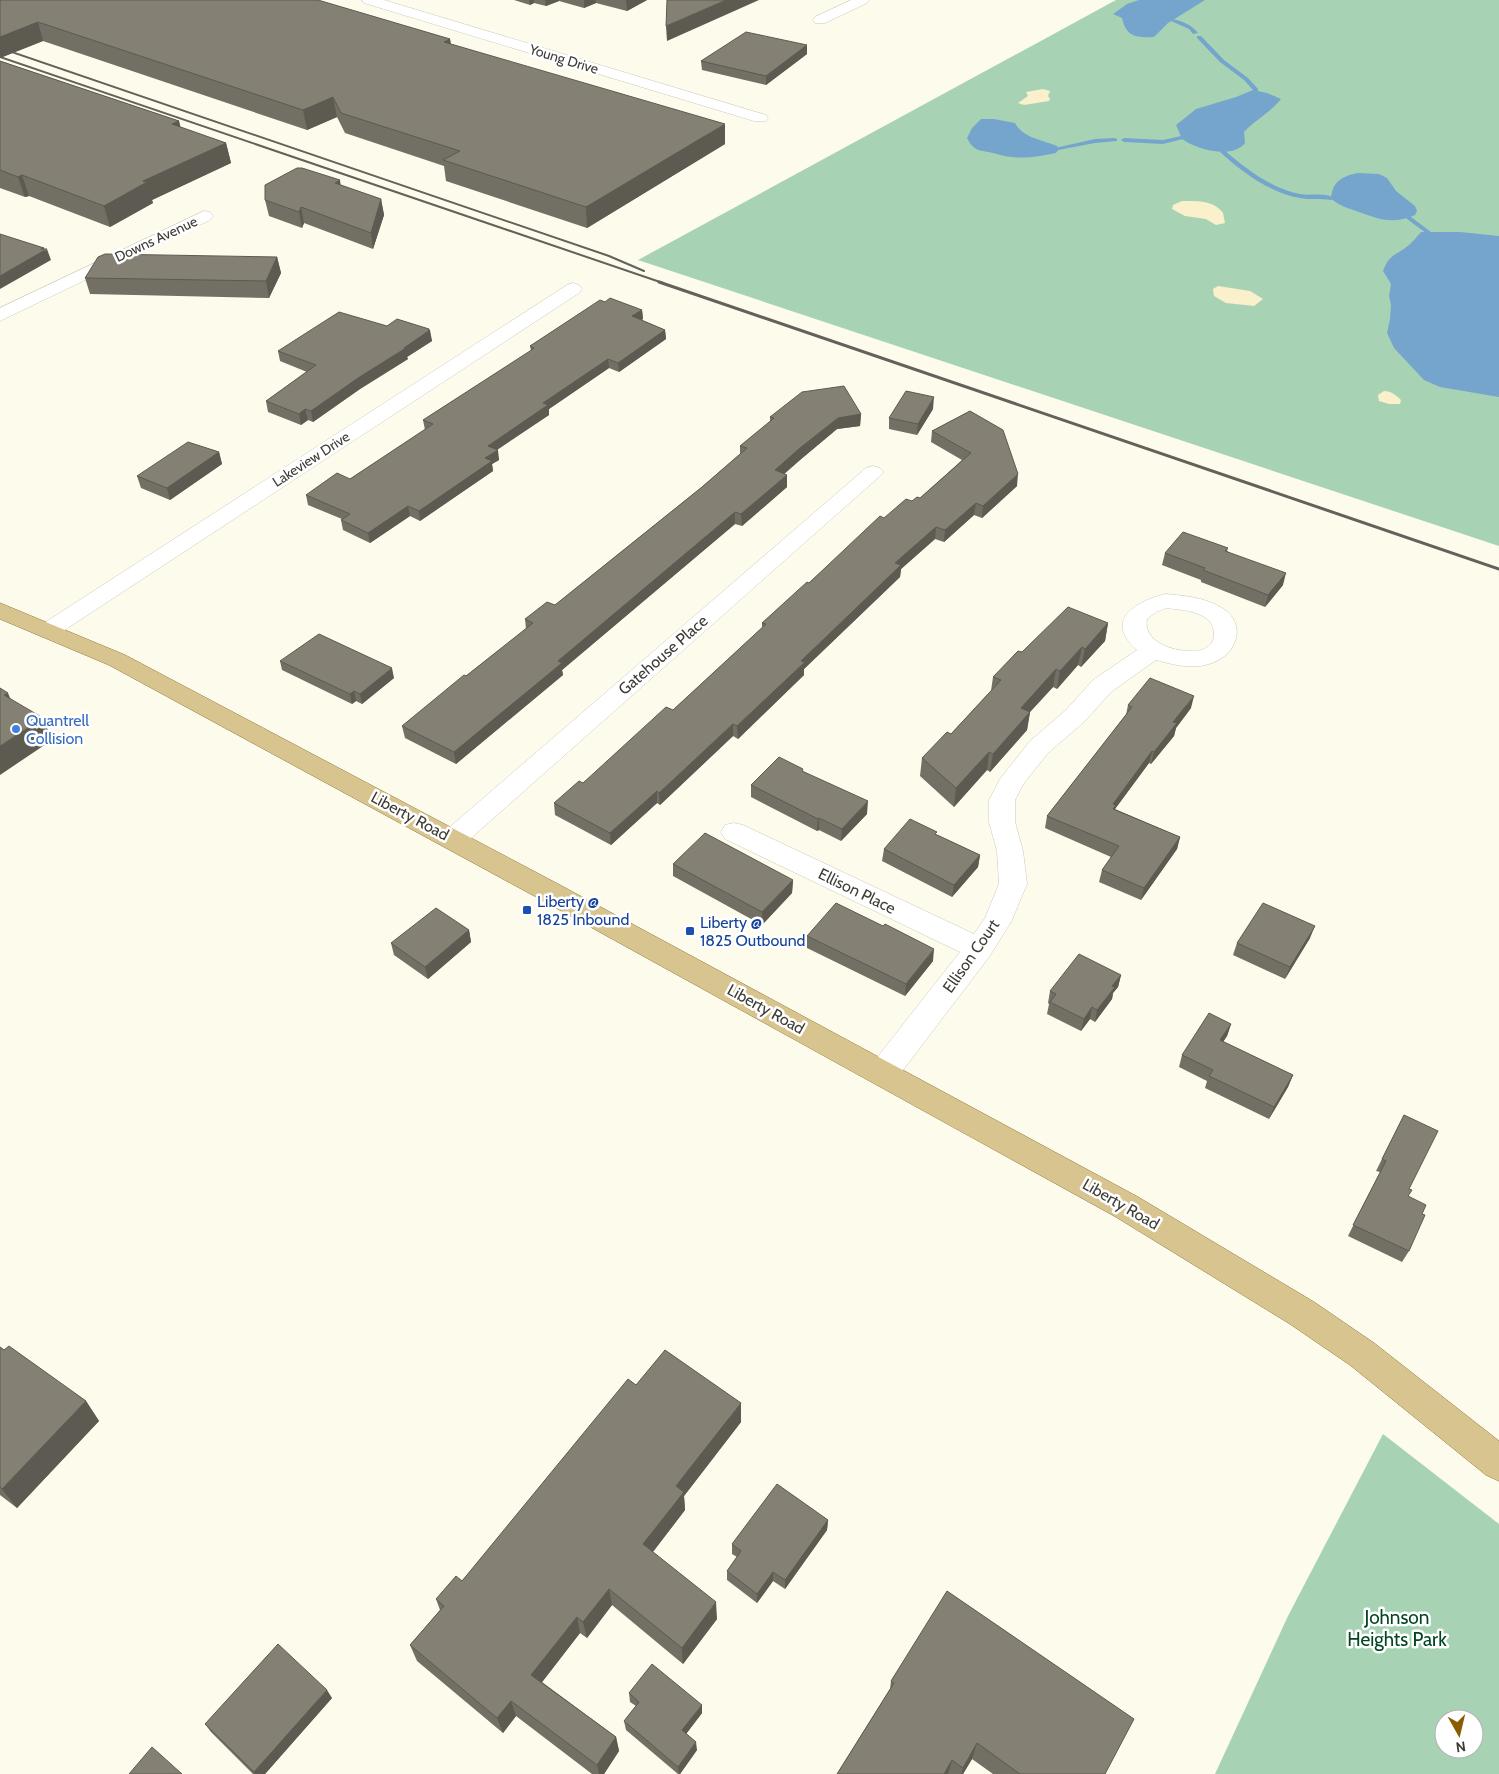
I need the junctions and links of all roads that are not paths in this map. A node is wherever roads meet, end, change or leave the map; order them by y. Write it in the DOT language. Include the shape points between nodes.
graph roads {
  1 [pos="369,0"];
  2 [pos="862,0"];
  3 [pos="820,20"];
  4 [pos="760,118"];
  5 [pos="204,216"];
  6 [pos="573,290"];
  7 [pos="0,315"];
  8 [pos="873,472"];
  9 [pos="0,610"];
  10 [pos="49,630"];
  11 [pos="1154,650"];
  12 [pos="734,832"];
  13 [pos="453,839"];
  14 [pos="979,949"];
  15 [pos="883,1073"];
  16 [pos="1499,1463"];
  1 -- 4 [label="street, Young Drive"];
  2 -- 3 [label="street"];
  5 -- 7 [label="street, Downs Avenue"];
  6 -- 10 [label="street, Lakeview Drive"];
  8 -- 13 [label="street, Gatehouse Place"];
  9 -- 10 [label="main road, Liberty Road"];
  10 -- 13 [label="main road, Liberty Road" via="117,660"];
  11 -- 14 [label="street, Ellison Court" via="1102,686 1075,716 1039,747 1013,779 1002,800 1002,822 1014,884 997,922"];
  12 -- 14 [label="street, Ellison Place"];
  13 -- 15 [label="main road, Liberty Road"];
  14 -- 15 [label="street, Ellison Court"];
  15 -- 16 [label="main road, Liberty Road" via="1134,1211 1302,1313 1368,1358"];
}
